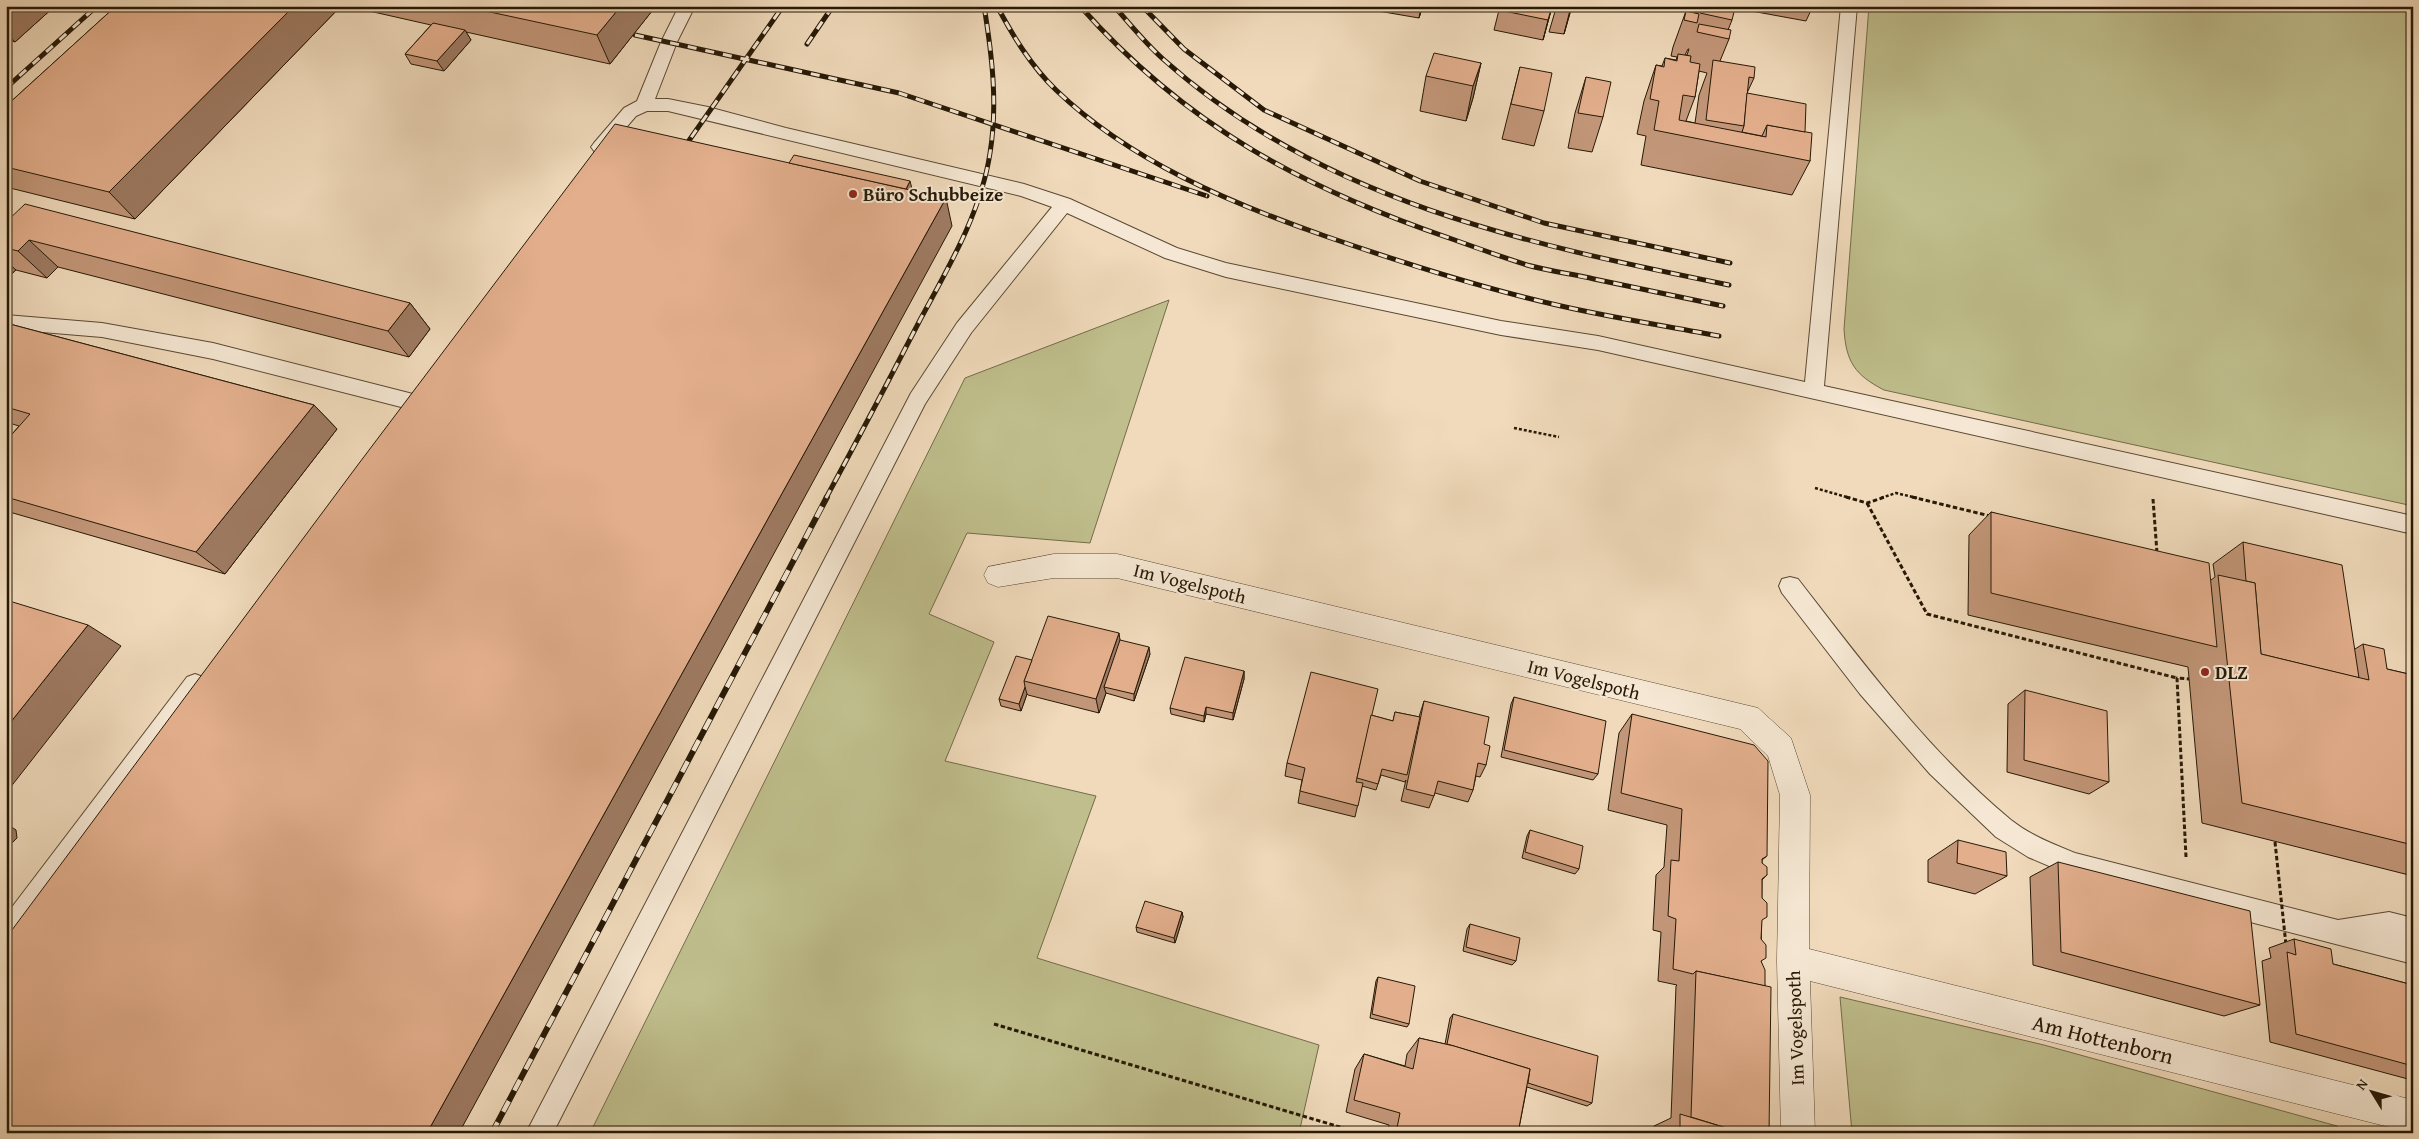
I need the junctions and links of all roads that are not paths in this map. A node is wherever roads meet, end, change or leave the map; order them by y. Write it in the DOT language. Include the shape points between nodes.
graph roads {
  1 [pos="687,6"];
  2 [pos="1849,6"];
  3 [pos="644,105"];
  4 [pos="589,162"];
  5 [pos="1064,204"];
  6 [pos="6,322"];
  7 [pos="421,385"];
  8 [pos="1814,392"];
  9 [pos="409,401"];
  10 [pos="397,417"];
  11 [pos="2413,525"];
  12 [pos="998,575"];
  13 [pos="1790,586"];
  14 [pos="205,672"];
  15 [pos="2413,930"];
  16 [pos="2332,931"];
  17 [pos="6,935"];
  18 [pos="2413,952"];
  19 [pos="1793,961"];
  20 [pos="2413,1117"];
  21 [pos="539,1133"];
  22 [pos="1798,1133"];
  1 -- 3 [label="lane"];
  2 -- 8 [label="lane"];
  3 -- 4 [label="lane" via="619,122"];
  3 -- 5 [label="lane" via="668,105 708,113 1024,190"];
  5 -- 8 [label="lane" via="1171,253 1226,270 1501,328 1598,343"];
  5 -- 21 [label="lane" via="964,328 918,399"];
  6 -- 9 [label="lane" via="102,330 213,351"];
  7 -- 9 [label="lane"];
  8 -- 11 [label="lane"];
  9 -- 10 [label="lane"];
  12 -- 19 [label="street, Im Vogelspoth" via="1054,566 1117,566 1748,718 1781,748 1795,795"];
  13 -- 16 [label="lane" via="1874,695 1938,766 2004,829 2036,849 2075,865"];
  14 -- 17 [label="lane"];
  15 -- 16 [label="lane" via="2389,924"];
  16 -- 18 [label="lane"];
  19 -- 20 [label="street, Am Hottenborn"];
  19 -- 22 [label="street, Im Vogelspoth"];
}
